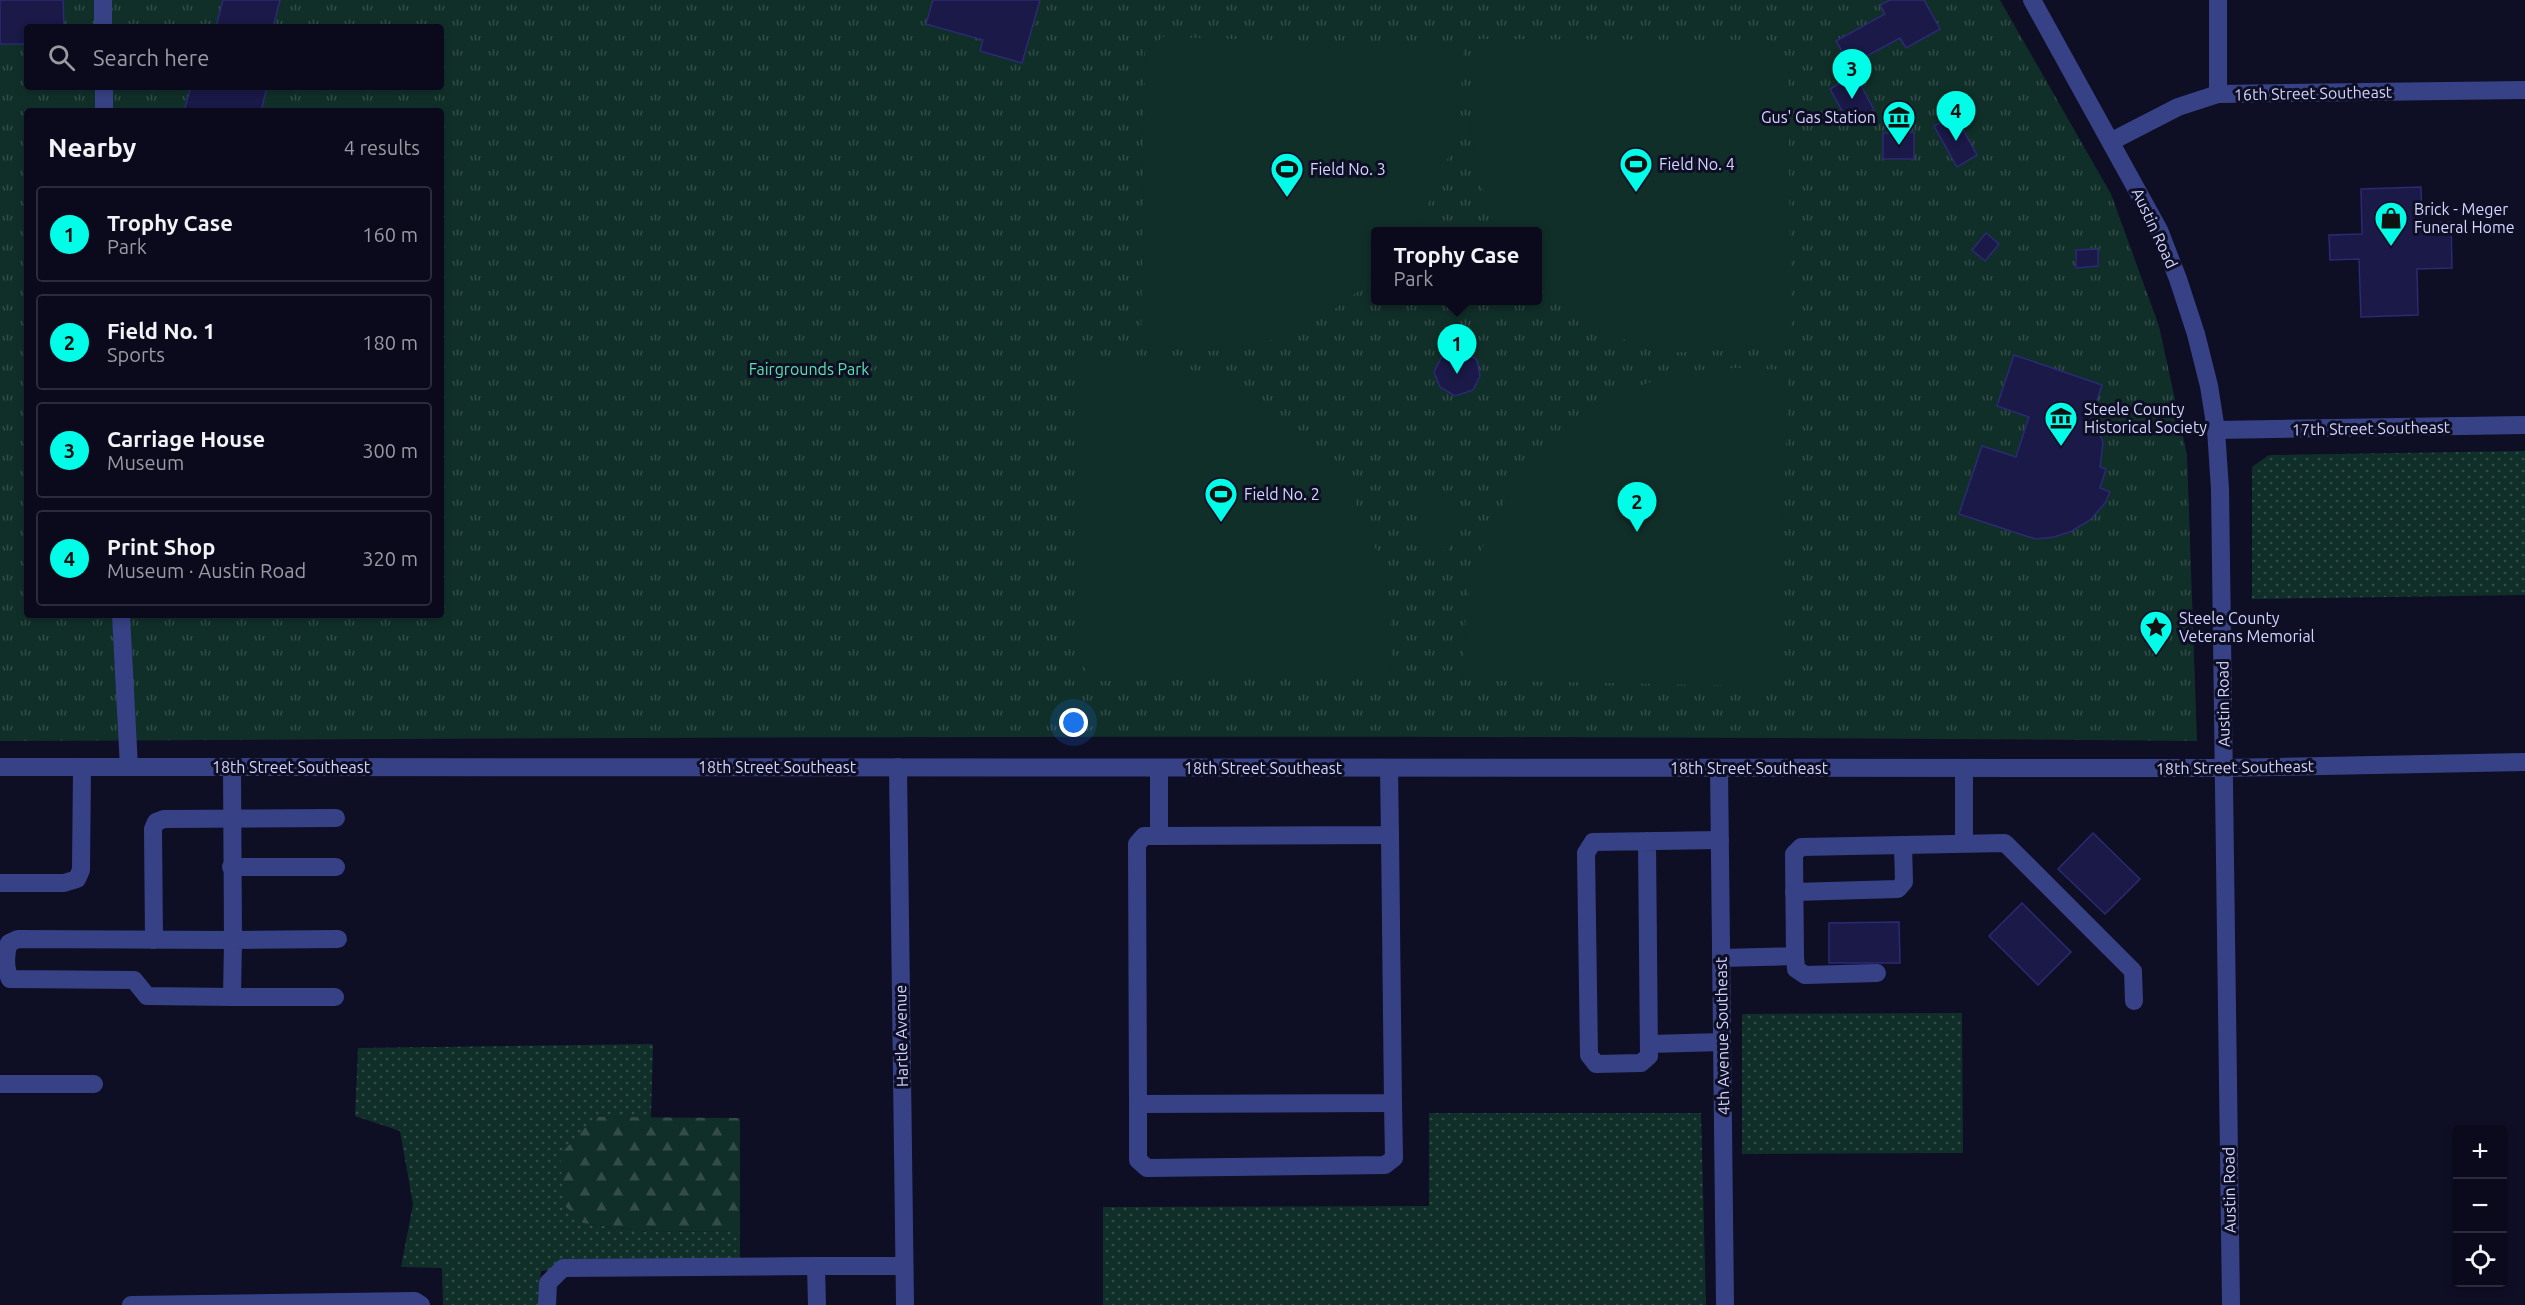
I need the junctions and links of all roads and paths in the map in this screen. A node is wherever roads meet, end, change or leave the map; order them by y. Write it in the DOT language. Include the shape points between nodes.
graph roads {
  1 [pos="102,0"];
  2 [pos="2031,0"];
  3 [pos="2218,0"];
  4 [pos="103,24"];
  5 [pos="104,90"];
  6 [pos="2525,90"];
  7 [pos="2218,94"];
  8 [pos="104,108"];
  9 [pos="2112,141"];
  10 [pos="2525,425"];
  11 [pos="2216,430"];
  12 [pos="121,618"];
  13 [pos="2525,762"];
  14 [pos="0,767"];
  15 [pos="82,767"];
  16 [pos="129,767"];
  17 [pos="232,767"];
  18 [pos="898,767"];
  19 [pos="1159,768"];
  20 [pos="1389,768"];
  21 [pos="1719,768"];
  22 [pos="1964,768"];
  23 [pos="2224,768"];
  24 [pos="336,818"];
  25 [pos="232,819"];
  26 [pos="1390,835"];
  27 [pos="1159,836"];
  28 [pos="1720,840"];
  29 [pos="1647,841"];
  30 [pos="1964,843"];
  31 [pos="1903,845"];
  32 [pos="231,867"];
  33 [pos="336,867"];
  34 [pos="0,883"];
  35 [pos="1794,892"];
  36 [pos="338,939"];
  37 [pos="154,940"];
  38 [pos="233,940"];
  39 [pos="1795,956"];
  40 [pos="1721,958"];
  41 [pos="1877,973"];
  42 [pos="232,997"];
  43 [pos="335,997"];
  44 [pos="2134,1000"];
  45 [pos="1722,1042"];
  46 [pos="1648,1044"];
  47 [pos="0,1084"];
  48 [pos="94,1084"];
  49 [pos="1394,1102"];
  50 [pos="1138,1104"];
  51 [pos="816,1266"];
  52 [pos="904,1266"];
  53 [pos="131,1305"];
  54 [pos="421,1305"];
  55 [pos="547,1305"];
  56 [pos="817,1305"];
  57 [pos="905,1305"];
  58 [pos="1725,1305"];
  59 [pos="2230,1305"];
  1 -- 4 [label="street"];
  2 -- 9 [label="street, Austin Road"];
  3 -- 7 [label="street"];
  5 -- 8 [label="street"];
  6 -- 7 [label="street, 16th Street Southeast"];
  7 -- 9 [label="street, 16th Street Southeast" via="2178,107"];
  9 -- 11 [label="street, Austin Road" via="2159,230 2178,279 2196,334"];
  10 -- 11 [label="street, 17th Street Southeast"];
  11 -- 23 [label="street, Austin Road"];
  12 -- 16 [label="street"];
  13 -- 23 [label="street, 18th Street Southeast"];
  14 -- 15 [label="street, 18th Street Southeast"];
  15 -- 16 [label="street, 18th Street Southeast"];
  15 -- 34 [label="street" via="81,870 77,879 64,883"];
  16 -- 17 [label="street, 18th Street Southeast"];
  17 -- 18 [label="street, 18th Street Southeast"];
  17 -- 25 [label="street"];
  18 -- 19 [label="street, 18th Street Southeast"];
  18 -- 52 [label="street, Hartle Avenue"];
  19 -- 20 [label="street, 18th Street Southeast"];
  19 -- 27 [label="street"];
  20 -- 21 [label="street, 18th Street Southeast"];
  20 -- 26 [label="street"];
  21 -- 22 [label="street, 18th Street Southeast"];
  21 -- 28 [label="street, 4th Avenue Southeast"];
  22 -- 23 [label="street, 18th Street Southeast"];
  22 -- 30 [label="street"];
  23 -- 59 [label="street, Austin Road"];
  24 -- 25 [label="street"];
  25 -- 32 [label="street"];
  25 -- 37 [label="street" via="156,822"];
  26 -- 27 [label="street"];
  26 -- 49 [label="street"];
  27 -- 50 [label="street" via="1144,836 1137,844"];
  28 -- 29 [label="street"];
  28 -- 40 [label="street, 4th Avenue Southeast"];
  29 -- 46 [label="street"];
  29 -- 46 [label="street" via="1593,842 1586,853 1589,1055 1596,1064 1641,1063 1648,1056"];
  30 -- 31 [label="street"];
  30 -- 44 [label="street" via="2005,843 2133,971"];
  31 -- 35 [label="street" via="1801,847 1794,854"];
  31 -- 35 [label="street" via="1904,882 1898,890"];
  32 -- 33 [label="street"];
  32 -- 38 [label="street"];
  35 -- 39 [label="street"];
  36 -- 38 [label="street"];
  37 -- 38 [label="street"];
  37 -- 42 [label="street" via="18,939 9,943 7,949 7,974 10,980 17,981 134,980 147,996"];
  38 -- 42 [label="street"];
  39 -- 40 [label="street"];
  39 -- 41 [label="street" via="1796,969 1805,975"];
  40 -- 45 [label="street, 4th Avenue Southeast"];
  42 -- 43 [label="street"];
  45 -- 46 [label="street"];
  45 -- 58 [label="street, 4th Avenue Southeast"];
  47 -- 48 [label="street"];
  49 -- 50 [label="street"];
  49 -- 50 [label="street" via="1394,1158 1385,1165 1147,1168 1138,1160"];
  51 -- 52 [label="street"];
  51 -- 55 [label="street" via="563,1268 548,1283"];
  51 -- 56 [label="street"];
  52 -- 57 [label="street, Hartle Avenue"];
  53 -- 54 [label="street" via="415,1301"];
}
